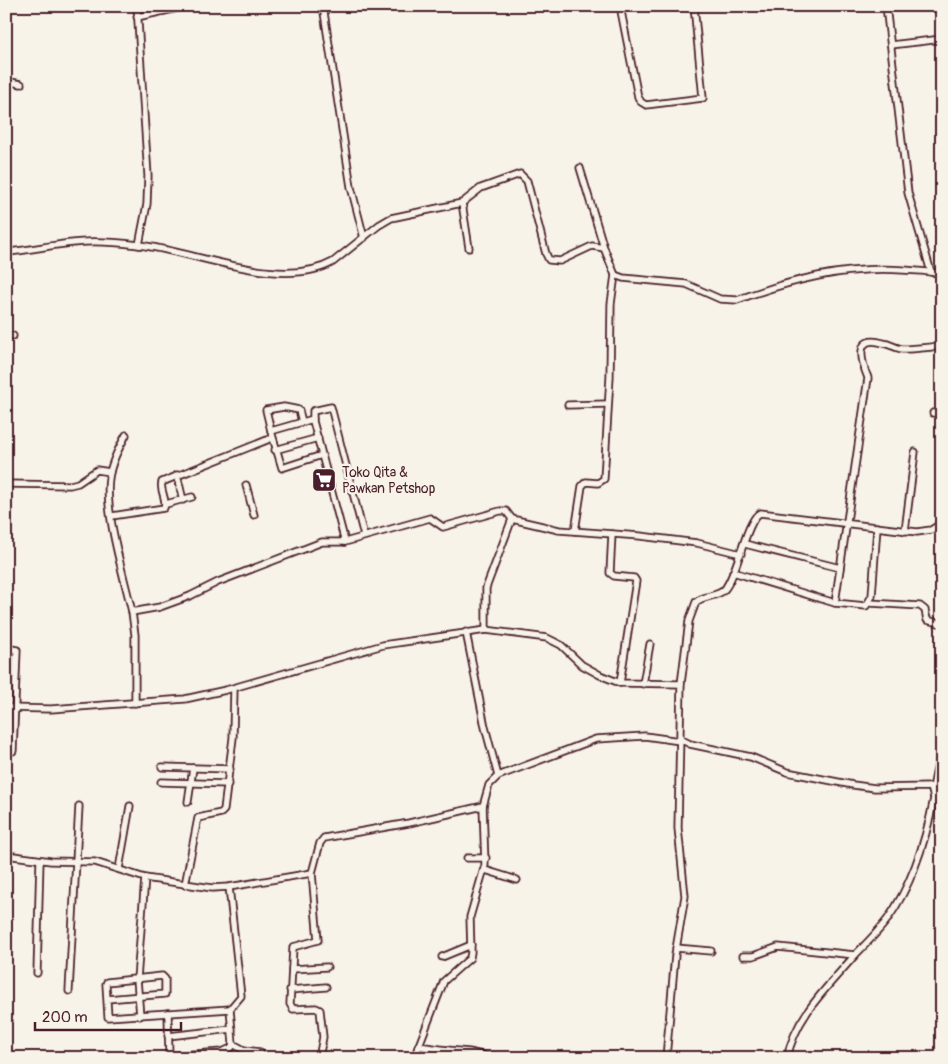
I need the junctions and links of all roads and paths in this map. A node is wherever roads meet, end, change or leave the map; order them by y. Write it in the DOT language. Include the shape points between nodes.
graph roads {
  1 [pos="137,6"];
  2 [pos="187,6"];
  3 [pos="322,6"];
  4 [pos="620,6"];
  5 [pos="694,6"];
  6 [pos="886,6"];
  7 [pos="138,17"];
  8 [pos="942,38"];
  9 [pos="890,45"];
  10 [pos="6,81"];
  11 [pos="21,84"];
  12 [pos="580,168"];
  13 [pos="462,203"];
  14 [pos="364,238"];
  15 [pos="139,245"];
  16 [pos="469,248"];
  17 [pos="604,248"];
  18 [pos="6,252"];
  19 [pos="931,272"];
  20 [pos="942,274"];
  21 [pos="615,275"];
  22 [pos="6,335"];
  23 [pos="13,336"];
  24 [pos="942,346"];
  25 [pos="608,404"];
  26 [pos="568,405"];
  27 [pos="933,413"];
  28 [pos="942,414"];
  29 [pos="313,419"];
  30 [pos="302,422"];
  31 [pos="270,432"];
  32 [pos="126,435"];
  33 [pos="272,438"];
  34 [pos="318,438"];
  35 [pos="275,450"];
  36 [pos="915,452"];
  37 [pos="322,455"];
  38 [pos="110,472"];
  39 [pos="177,475"];
  40 [pos="6,484"];
  41 [pos="246,485"];
  42 [pos="192,497"];
  43 [pos="183,500"];
  44 [pos="166,504"];
  45 [pos="254,515"];
  46 [pos="112,516"];
  47 [pos="512,519"];
  48 [pos="846,523"];
  49 [pos="942,523"];
  50 [pos="877,527"];
  51 [pos="575,531"];
  52 [pos="905,531"];
  53 [pos="612,534"];
  54 [pos="364,536"];
  55 [pos="344,542"];
  56 [pos="745,544"];
  57 [pos="741,554"];
  58 [pos="840,568"];
  59 [pos="733,572"];
  60 [pos="870,602"];
  61 [pos="835,603"];
  62 [pos="132,612"];
  63 [pos="942,624"];
  64 [pos="486,630"];
  65 [pos="466,632"];
  66 [pos="650,644"];
  67 [pos="6,648"];
  68 [pos="620,683"];
  69 [pos="643,684"];
  70 [pos="681,684"];
  71 [pos="234,688"];
  72 [pos="135,703"];
  73 [pos="6,708"];
  74 [pos="16,708"];
  75 [pos="680,740"];
  76 [pos="942,745"];
  77 [pos="13,751"];
  78 [pos="162,767"];
  79 [pos="193,768"];
  80 [pos="230,769"];
  81 [pos="498,776"];
  82 [pos="161,782"];
  83 [pos="190,783"];
  84 [pos="228,784"];
  85 [pos="932,788"];
  86 [pos="934,798"];
  87 [pos="942,799"];
  88 [pos="188,802"];
  89 [pos="79,806"];
  90 [pos="130,806"];
  91 [pos="483,806"];
  92 [pos="6,855"];
  93 [pos="467,858"];
  94 [pos="486,858"];
  95 [pos="40,860"];
  96 [pos="74,861"];
  97 [pos="119,869"];
  98 [pos="485,870"];
  99 [pos="312,873"];
  100 [pos="146,878"];
  101 [pos="517,880"];
  102 [pos="185,885"];
  103 [pos="229,887"];
  104 [pos="471,945"];
  105 [pos="676,948"];
  106 [pos="711,951"];
  107 [pos="855,955"];
  108 [pos="743,956"];
  109 [pos="442,957"];
  110 [pos="327,967"];
  111 [pos="292,970"];
  112 [pos="37,973"];
  113 [pos="137,979"];
  114 [pos="326,987"];
  115 [pos="290,990"];
  116 [pos="69,991"];
  117 [pos="138,996"];
  118 [pos="107,999"];
  119 [pos="230,1009"];
  120 [pos="168,1013"];
  121 [pos="140,1016"];
  122 [pos="232,1029"];
  123 [pos="168,1036"];
  124 [pos="233,1044"];
  125 [pos="418,1046"];
  126 [pos="447,1050"];
  127 [pos="198,1056"];
  128 [pos="169,1057"];
  129 [pos="261,1058"];
  130 [pos="319,1058"];
  131 [pos="414,1058"];
  132 [pos="446,1058"];
  133 [pos="494,1058"];
  134 [pos="666,1058"];
  135 [pos="787,1058"];
  1 -- 7 [label="street"];
  2 -- 7 [label="street"];
  3 -- 14 [label="street" via="351,187"];
  4 -- 5 [label="street" via="638,97 646,105 703,98"];
  6 -- 9 [label="street"];
  7 -- 15 [label="street" via="148,176 147,204"];
  8 -- 9 [label="street"];
  9 -- 19 [label="street" via="908,193"];
  10 -- 11 [label="street"];
  12 -- 17 [label="street"];
  13 -- 14 [label="street" via="391,218"];
  13 -- 16 [label="street"];
  13 -- 17 [label="street" via="481,188 520,174 527,181 549,260 560,261 592,246"];
  14 -- 15 [label="street" via="324,267 286,272 228,264"];
  15 -- 18 [label="street" via="86,242"];
  17 -- 21 [label="street"];
  19 -- 20 [label="street"];
  19 -- 21 [label="street" via="863,269 824,274 729,300 686,284"];
  21 -- 25 [label="street"];
  22 -- 23 [label="street"];
  24 -- 48 [label="street" via="901,349 876,341 866,343 862,348 868,378"];
  25 -- 26 [label="street"];
  25 -- 51 [label="street" via="603,481 586,482 582,486"];
  27 -- 28 [label="street"];
  29 -- 30 [label="street"];
  29 -- 34 [label="street"];
  29 -- 54 [label="street" via="313,411 331,407"];
  30 -- 31 [label="street"];
  30 -- 31 [label="street" via="299,410 293,407 266,410"];
  31 -- 33 [label="street"];
  32 -- 38 [label="street"];
  33 -- 35 [label="street"];
  33 -- 39 [label="street"];
  34 -- 35 [label="street"];
  34 -- 37 [label="street"];
  35 -- 37 [label="street" via="282,468"];
  36 -- 52 [label="street"];
  37 -- 55 [label="street"];
  38 -- 40 [label="street" via="97,470 70,485"];
  38 -- 46 [label="street"];
  39 -- 43 [label="street"];
  39 -- 44 [label="street" via="161,483"];
  41 -- 45 [label="street"];
  42 -- 43 [label="street"];
  43 -- 44 [label="street"];
  44 -- 46 [label="street" via="164,508"];
  46 -- 62 [label="street"];
  47 -- 51 [label="street"];
  47 -- 54 [label="street" via="509,513 500,511 443,527 430,518"];
  47 -- 64 [label="street" via="486,588"];
  48 -- 50 [label="street"];
  48 -- 56 [label="street" via="760,513 754,518"];
  48 -- 58 [label="street"];
  49 -- 52 [label="street" via="924,532"];
  50 -- 52 [label="street"];
  50 -- 60 [label="street"];
  51 -- 53 [label="street"];
  53 -- 57 [label="street" via="698,543"];
  53 -- 68 [label="street" via="610,573 636,581"];
  54 -- 55 [label="street"];
  55 -- 62 [label="street" via="322,542 190,596 160,607"];
  56 -- 57 [label="street"];
  56 -- 58 [label="street"];
  57 -- 59 [label="street"];
  58 -- 61 [label="street"];
  59 -- 61 [label="street"];
  59 -- 70 [label="street" via="725,589 698,600 692,609"];
  60 -- 61 [label="street" via="860,606"];
  60 -- 63 [label="street" via="920,606 925,610 927,620"];
  62 -- 72 [label="street"];
  64 -- 65 [label="street"];
  64 -- 68 [label="street" via="547,638 582,664"];
  65 -- 71 [label="street" via="376,647"];
  65 -- 81 [label="street"];
  66 -- 69 [label="street"];
  67 -- 74 [label="street" via="17,650"];
  68 -- 69 [label="street"];
  69 -- 70 [label="street"];
  70 -- 75 [label="street"];
  71 -- 72 [label="street" via="185,699"];
  71 -- 80 [label="street"];
  72 -- 74 [label="street" via="52,709"];
  73 -- 74 [label="street"];
  74 -- 77 [label="street"];
  75 -- 81 [label="street" via="645,736 596,739"];
  75 -- 85 [label="street" via="751,758 787,772 853,785"];
  75 -- 105 [label="street" via="678,828 685,896"];
  76 -- 85 [label="street"];
  78 -- 79 [label="street"];
  79 -- 80 [label="street"];
  79 -- 83 [label="street"];
  80 -- 84 [label="street"];
  81 -- 91 [label="street" via="490,785"];
  82 -- 83 [label="street"];
  83 -- 84 [label="street"];
  83 -- 88 [label="street"];
  84 -- 102 [label="street" via="223,812 198,818"];
  85 -- 86 [label="street"];
  86 -- 87 [label="street"];
  86 -- 107 [label="street" via="928,832 895,907"];
  89 -- 96 [label="street"];
  90 -- 97 [label="street"];
  91 -- 94 [label="street"];
  91 -- 99 [label="street" via="324,838"];
  92 -- 95 [label="street"];
  93 -- 94 [label="street"];
  94 -- 98 [label="street"];
  95 -- 96 [label="street"];
  95 -- 112 [label="street"];
  96 -- 97 [label="street" via="95,862"];
  96 -- 116 [label="street"];
  97 -- 100 [label="street"];
  98 -- 101 [label="street"];
  98 -- 104 [label="street" via="471,911"];
  99 -- 103 [label="street"];
  99 -- 111 [label="street" via="318,940 293,946"];
  100 -- 102 [label="street"];
  100 -- 113 [label="street"];
  102 -- 103 [label="street"];
  103 -- 119 [label="street" via="241,996"];
  104 -- 109 [label="street"];
  104 -- 125 [label="street" via="470,958 444,981"];
  105 -- 106 [label="street"];
  105 -- 134 [label="street"];
  107 -- 108 [label="street" via="778,947"];
  107 -- 135 [label="street" via="806,1011"];
  110 -- 111 [label="street"];
  111 -- 115 [label="street"];
  113 -- 117 [label="street"];
  113 -- 117 [label="street" via="164,977 166,992 163,995"];
  113 -- 118 [label="street" via="107,982"];
  114 -- 115 [label="street"];
  115 -- 130 [label="street" via="292,1008 316,1008 320,1011 323,1045"];
  117 -- 118 [label="street"];
  117 -- 121 [label="street"];
  118 -- 121 [label="street" via="108,1017"];
  119 -- 120 [label="street"];
  119 -- 122 [label="street"];
  120 -- 121 [label="street"];
  120 -- 123 [label="street"];
  122 -- 123 [label="street"];
  122 -- 124 [label="street"];
  123 -- 128 [label="street"];
  124 -- 127 [label="street" via="222,1052"];
  124 -- 129 [label="street" via="244,1050 260,1052"];
  125 -- 126 [label="street"];
  125 -- 131 [label="street"];
  126 -- 132 [label="street"];
  126 -- 133 [label="street"];
  127 -- 128 [label="street"];
}
